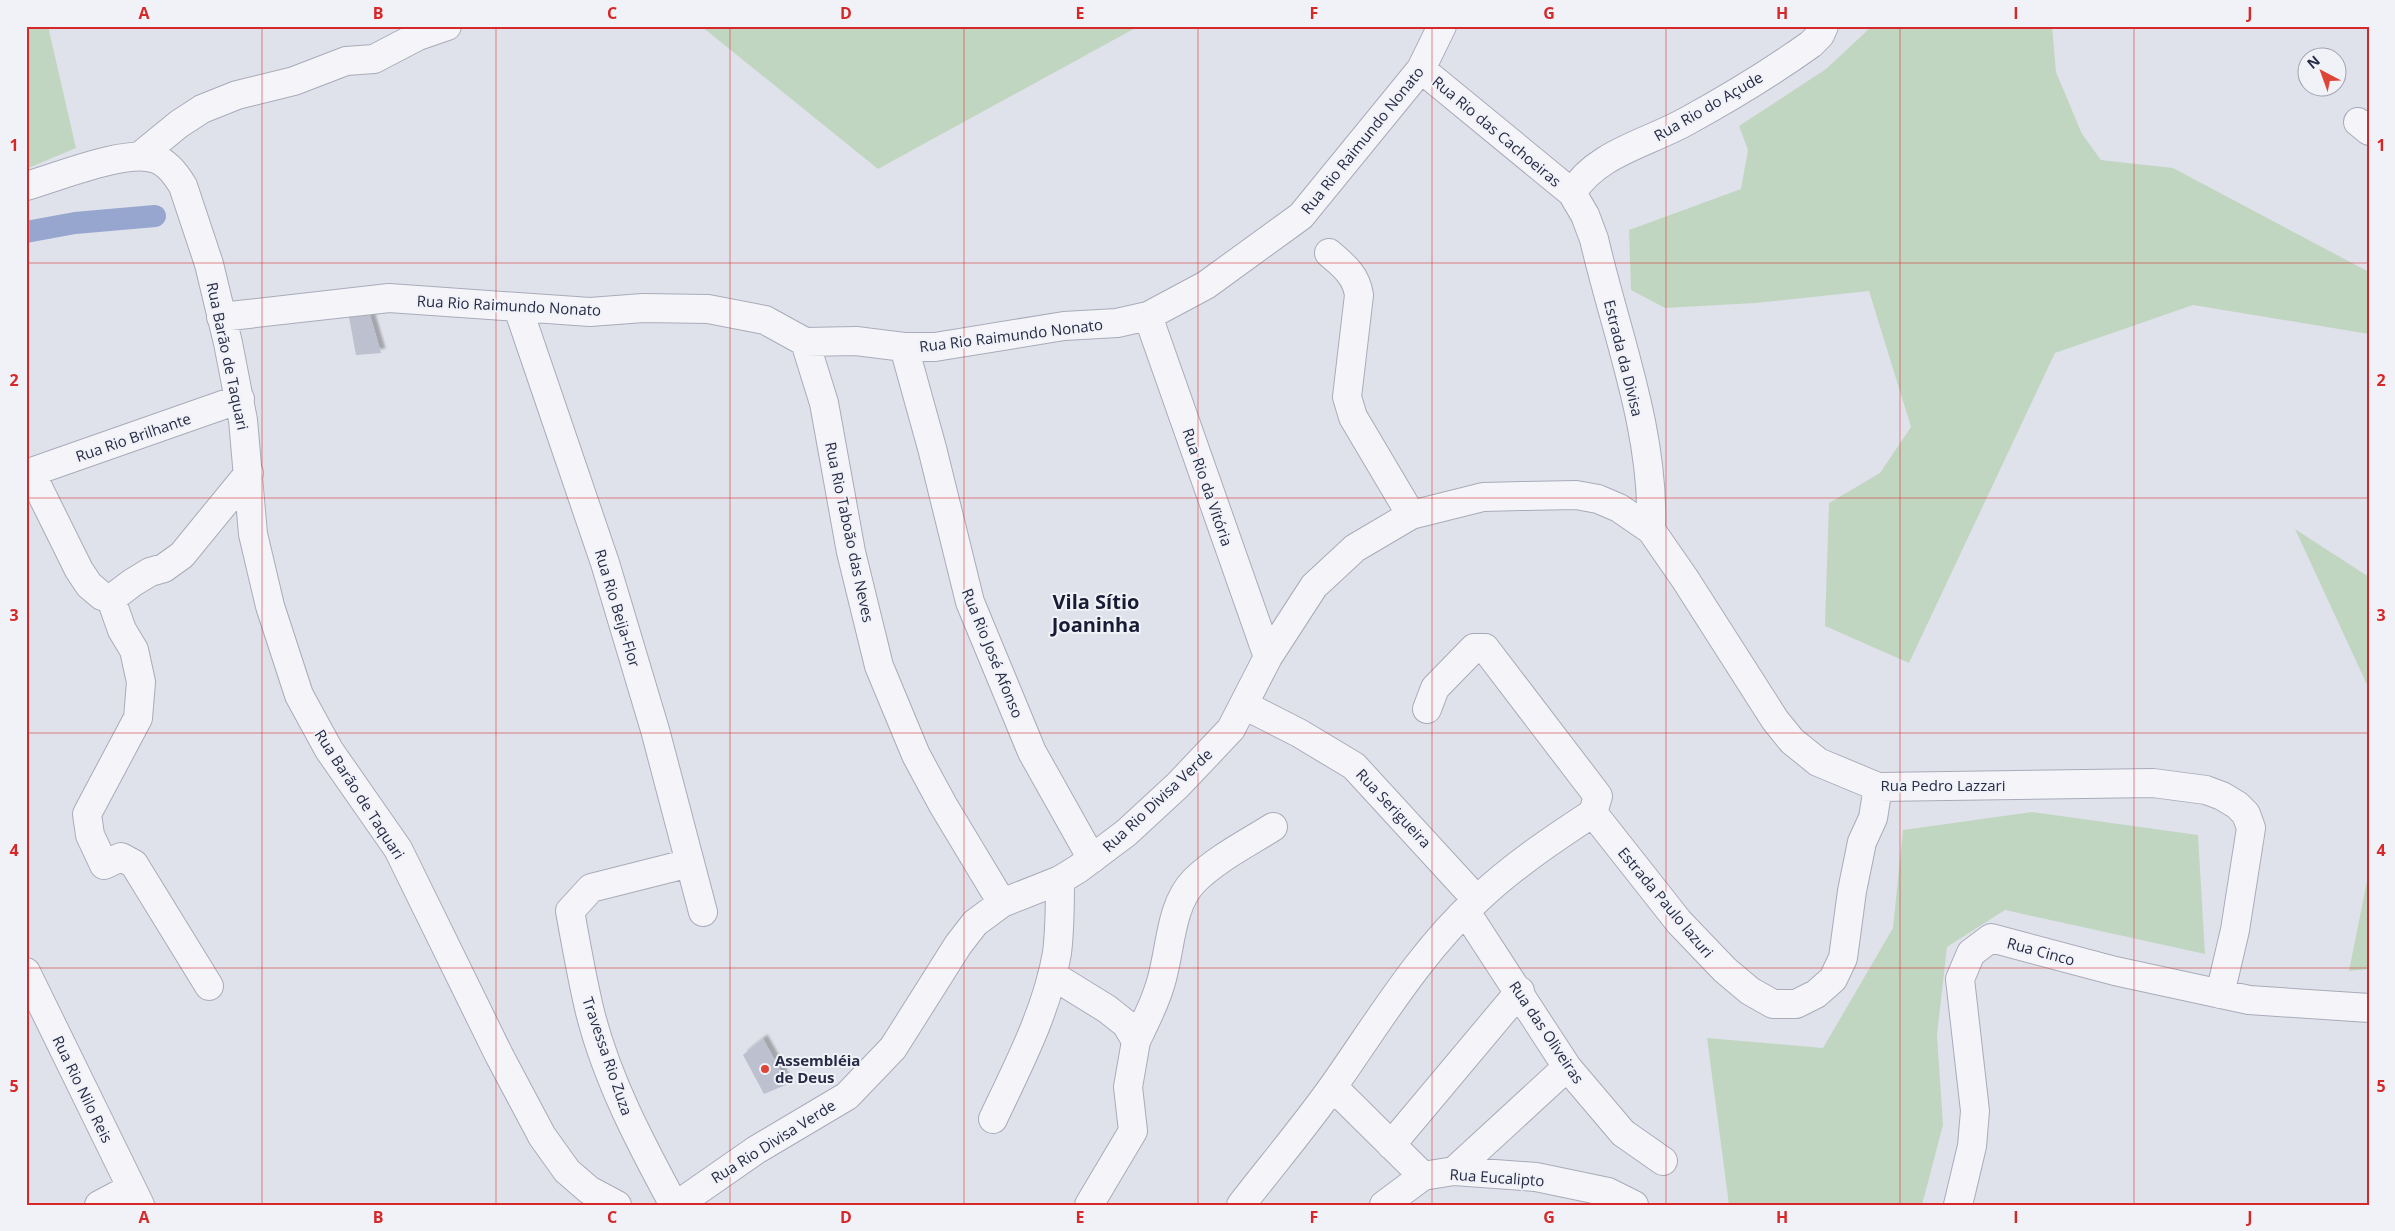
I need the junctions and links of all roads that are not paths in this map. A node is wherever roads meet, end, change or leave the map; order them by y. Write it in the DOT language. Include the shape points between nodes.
graph roads {
  1 [pos="447,26"];
  2 [pos="1442,26"];
  3 [pos="1820,29"];
  4 [pos="1422,69"];
  5 [pos="141,155"];
  6 [pos="26,186"];
  7 [pos="1572,193"];
  8 [pos="1329,253"];
  9 [pos="518,308"];
  10 [pos="1148,316"];
  11 [pos="221,317"];
  12 [pos="806,342"];
  13 [pos="904,347"];
  14 [pos="240,399"];
  15 [pos="249,473"];
  16 [pos="28,474"];
  17 [pos="1411,515"];
  18 [pos="1651,530"];
  19 [pos="111,599"];
  20 [pos="1268,657"];
  21 [pos="1244,705"];
  22 [pos="1427,709"];
  23 [pos="1878,787"];
  24 [pos="1593,813"];
  25 [pos="1273,827"];
  26 [pos="1092,859"];
  27 [pos="690,863"];
  28 [pos="1060,880"];
  29 [pos="1002,903"];
  30 [pos="1471,906"];
  31 [pos="703,912"];
  32 [pos="26,972"];
  33 [pos="1052,975"];
  34 [pos="210,986"];
  35 [pos="1520,991"];
  36 [pos="2220,994"];
  37 [pos="2369,1008"];
  38 [pos="1136,1041"];
  39 [pos="1567,1067"];
  40 [pos="1333,1087"];
  41 [pos="994,1119"];
  42 [pos="1391,1145"];
  43 [pos="1663,1161"];
  44 [pos="1454,1171"];
  45 [pos="1424,1176"];
  46 [pos="136,1196"];
  47 [pos="99,1205"];
  48 [pos="617,1205"];
  49 [pos="676,1205"];
  50 [pos="1088,1205"];
  51 [pos="1241,1205"];
  52 [pos="1384,1205"];
  53 [pos="1634,1205"];
  54 [pos="1958,1205"];
  1 -- 5 [label="street" via="418,36 374,59 346,61 294,81 237,95 202,109"];
  2 -- 4 [label="street, Rua Rio Raimundo Nonato"];
  3 -- 7 [label="street, Rua Rio do Açude" via="1802,51 1714,106 1594,167 1581,178"];
  4 -- 7 [label="street, Rua Rio das Cachoeiras"];
  4 -- 10 [label="street, Rua Rio Raimundo Nonato" via="1301,216 1206,285"];
  5 -- 6 [label="street" via="109,160"];
  5 -- 11 [label="street, Rua Barão de Taquari" via="158,159 183,186 209,264"];
  7 -- 18 [label="street, Estrada da Divisa" via="1594,239 1639,416 1652,507"];
  8 -- 17 [label="street" via="1357,281 1359,295 1347,397 1353,417"];
  9 -- 11 [label="street, Rua Rio Raimundo Nonato" via="389,298"];
  9 -- 12 [label="street, Rua Rio Raimundo Nonato" via="590,312 708,308 765,320"];
  9 -- 27 [label="street, Rua Rio Beija-Flor" via="605,563"];
  10 -- 13 [label="street, Rua Rio Raimundo Nonato" via="935,347"];
  10 -- 20 [label="street, Rua Rio da Vitória"];
  11 -- 14 [label="street, Rua Barão de Taquari"];
  12 -- 13 [label="street, Rua Rio Raimundo Nonato" via="856,341"];
  12 -- 29 [label="street, Rua Rio Taboão das Neves" via="824,403 851,552 879,666 916,755"];
  13 -- 26 [label="street, Rua Rio José Afonso" via="970,602 1032,752"];
  14 -- 15 [label="street, Rua Barão de Taquari"];
  14 -- 16 [label="street, Rua Rio Brilhante"];
  15 -- 19 [label="street" via="182,555 164,568 132,583"];
  15 -- 48 [label="street, Rua Barão de Taquari" via="253,534 270,606 299,695 329,750 398,848 542,1136 567,1171 589,1190"];
  16 -- 19 [label="street" via="79,570 89,585"];
  17 -- 18 [label="street, Rua Rio Divisa Verde" via="1482,497 1576,495 1598,499 1619,508"];
  17 -- 20 [label="street, Rua Rio Divisa Verde" via="1355,548 1314,586"];
  18 -- 23 [label="street, Rua Pedro Lazzari" via="1792,741 1818,762"];
  19 -- 34 [label="street" via="122,630 134,650 141,682 138,718 87,814 90,835 104,865 121,857 134,864"];
  20 -- 21 [label="street, Rua Rio Divisa Verde"];
  21 -- 26 [label="street, Rua Rio Divisa Verde" via="1231,730 1198,765 1126,833"];
  21 -- 30 [label="street, Rua Serigueira" via="1299,732 1354,766"];
  22 -- 24 [label="street" via="1434,688 1474,648 1485,648 1598,796"];
  23 -- 24 [label="street, Estrada Paulo lazuri" via="1873,818 1862,842 1843,958 1833,979 1816,994 1796,1004 1773,1004 1750,991 1725,970 1679,922"];
  23 -- 36 [label="street, Rua Pedro Lazzari" via="2153,783 2206,790 2237,805 2246,814 2252,828"];
  24 -- 30 [label="street" via="1506,874"];
  25 -- 38 [label="street" via="1213,864 1193,882 1177,913 1164,971"];
  26 -- 28 [label="street, Rua Rio Divisa Verde"];
  27 -- 31 [label="street, Rua Rio Beija-Flor"];
  27 -- 49 [label="street, Travessa Rio Zuza" via="591,888 570,911 590,1014 610,1070 638,1140"];
  28 -- 29 [label="street, Rua Rio Divisa Verde"];
  28 -- 33 [label="street" via="1060,921"];
  29 -- 49 [label="street, Rua Rio Divisa Verde" via="975,923 958,944 893,1048 847,1096 756,1150"];
  30 -- 35 [label="street, Rua das Oliveiras"];
  30 -- 40 [label="street" via="1416,968"];
  32 -- 46 [label="street, Rua Rio Nilo Reis"];
  33 -- 38 [label="street" via="1126,1024"];
  33 -- 41 [label="street" via="1030,1039"];
  35 -- 39 [label="street, Rua das Oliveiras"];
  35 -- 42 [label="street"];
  36 -- 37 [label="street, Rua Cinco" via="2249,1000"];
  36 -- 54 [label="street, Rua Cinco" via="1991,938 1984,943 1971,954 1960,979 1975,1111 1972,1146"];
  38 -- 50 [label="street" via="1128,1087 1133,1131"];
  39 -- 43 [label="street, Rua das Oliveiras" via="1622,1133"];
  39 -- 44 [label="street"];
  40 -- 42 [label="street"];
  40 -- 51 [label="street"];
  42 -- 45 [label="street"];
  44 -- 45 [label="street, Rua Eucalipto"];
  44 -- 53 [label="street, Rua Eucalipto" via="1536,1177 1608,1192"];
  45 -- 52 [label="street"];
  46 -- 47 [label="street"];
}
